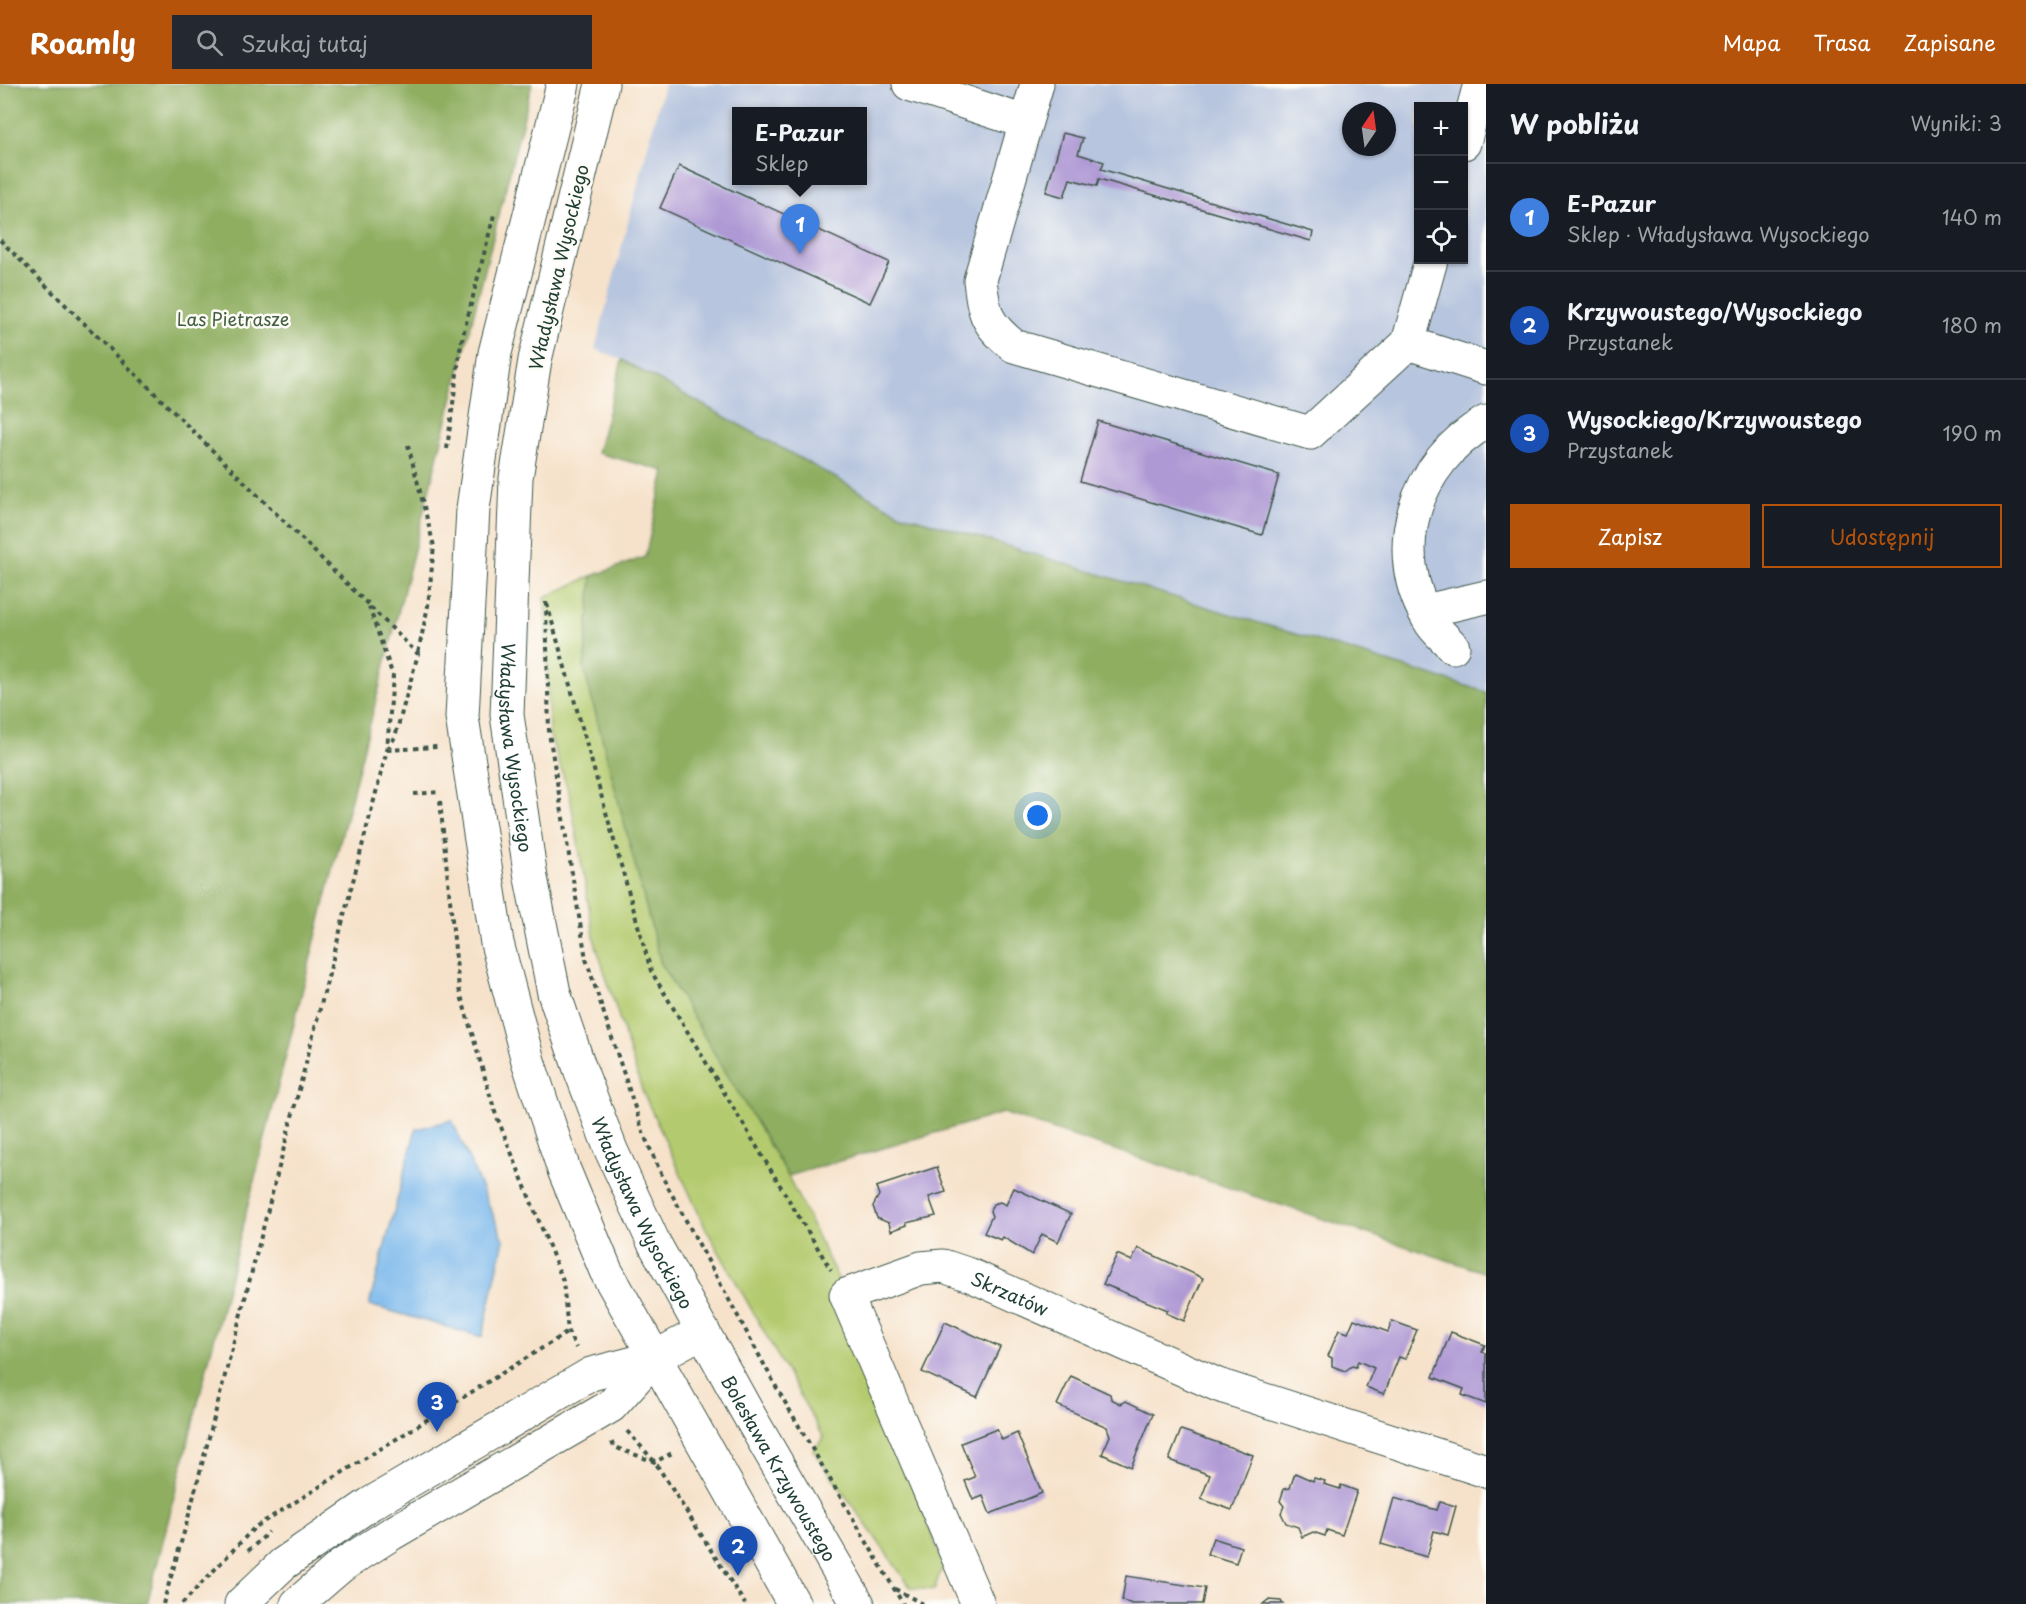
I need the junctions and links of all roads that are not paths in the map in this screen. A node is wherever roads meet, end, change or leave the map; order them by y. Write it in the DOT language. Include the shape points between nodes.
graph roads {
  1 [pos="563,84"];
  2 [pos="602,84"];
  3 [pos="909,84"];
  4 [pos="1037,84"];
  5 [pos="1480,84"];
  6 [pos="1025,122"];
  7 [pos="1468,128"];
  8 [pos="1430,264"];
  9 [pos="1408,343"];
  10 [pos="1486,368"];
  11 [pos="1486,422"];
  12 [pos="1486,597"];
  13 [pos="1425,611"];
  14 [pos="1453,647"];
  15 [pos="702,1331"];
  16 [pos="654,1358"];
  17 [pos="1486,1472"];
  18 [pos="241,1604"];
  19 [pos="297,1604"];
  20 [pos="794,1604"];
  21 [pos="858,1604"];
  22 [pos="978,1604"];
  1 -- 16 [label="main road" via="495,353 472,508 462,717 497,943 528,1061 564,1170 606,1271"];
  2 -- 15 [label="main road, Władysława Wysockiego" via="535,360 516,478 523,548 507,715 531,878 555,993 611,1150 653,1241"];
  3 -- 6 [label="main road"];
  4 -- 6 [label="main road"];
  5 -- 7 [label="main road"];
  6 -- 9 [label="main road" via="980,280 983,309 993,329 1014,346 1310,433"];
  8 -- 9 [label="main road"];
  9 -- 10 [label="main road"];
  11 -- 13 [label="main road" via="1463,435 1443,456 1425,483 1412,516 1409,557"];
  12 -- 13 [label="main road"];
  13 -- 14 [label="main road"];
  15 -- 16 [label="main road"];
  15 -- 21 [label="main road, Bolesława Krzywoustego"];
  16 -- 18 [label="main road" via="591,1374 380,1498 283,1564"];
  16 -- 19 [label="main road" via="611,1406 391,1534 341,1566"];
  16 -- 20 [label="main road"];
  17 -- 22 [label="main road, Skrzatów" via="1218,1385 970,1275 943,1266 921,1268 846,1295"];
}
